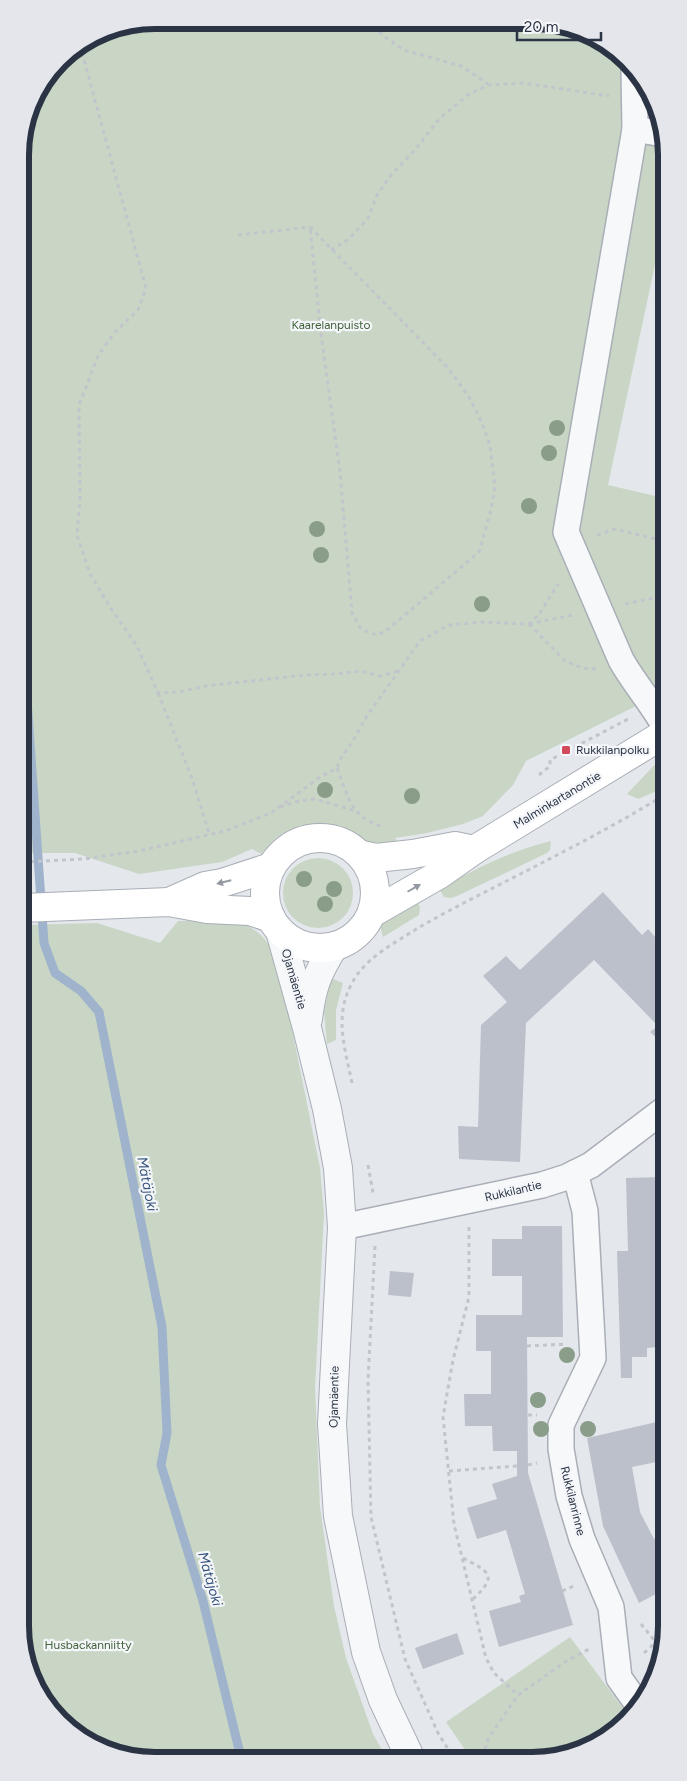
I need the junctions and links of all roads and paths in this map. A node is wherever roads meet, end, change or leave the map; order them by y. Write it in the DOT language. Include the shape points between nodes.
graph roads {
  1 [pos="376,29"];
  2 [pos="82,52"];
  3 [pos="634,81"];
  4 [pos="489,85"];
  5 [pos="634,100"];
  6 [pos="635,129"];
  7 [pos="656,133"];
  8 [pos="310,227"];
  9 [pos="238,235"];
  10 [pos="331,250"];
  11 [pos="658,540"];
  12 [pos="576,556"];
  13 [pos="399,671"];
  14 [pos="158,693"];
  15 [pos="658,715"];
  16 [pos="658,716"];
  17 [pos="658,738"];
  18 [pos="550,760"];
  19 [pos="658,798"];
  20 [pos="276,809"];
  21 [pos="356,812"];
  22 [pos="209,834"];
  23 [pos="474,850"];
  24 [pos="362,855"];
  25 [pos="29,862"];
  26 [pos="271,867"];
  27 [pos="169,902"];
  28 [pos="29,908"];
  29 [pos="372,913"];
  30 [pos="275,924"];
  31 [pos="334,946"];
  32 [pos="307,1028"];
  33 [pos="354,1093"];
  34 [pos="658,1114"];
  35 [pos="367,1161"];
  36 [pos="575,1173"];
  37 [pos="379,1220"];
  38 [pos="469,1225"];
  39 [pos="342,1227"];
  40 [pos="543,1345"];
  41 [pos="527,1346"];
  42 [pos="517,1466"];
  43 [pos="448,1471"];
  44 [pos="462,1558"];
  45 [pos="472,1600"];
  46 [pos="639,1622"];
  47 [pos="614,1638"];
  48 [pos="657,1644"];
  49 [pos="518,1695"];
  50 [pos="634,1699"];
  51 [pos="408,1752"];
  52 [pos="450,1752"];
  53 [pos="484,1752"];
  1 -- 4 [label="path" via="404,50 461,66"];
  2 -- 14 [label="path" via="146,288 138,310 114,333 98,356 79,405 77,535 90,574 137,646"];
  3 -- 5 [label="street"];
  4 -- 5 [label="path" via="523,83"];
  4 -- 10 [label="path" via="469,94 440,118 391,175 368,218 349,239"];
  5 -- 6 [label="street"];
  6 -- 7 [label="street"];
  6 -- 12 [label="street" via="566,532"];
  8 -- 9 [label="path"];
  8 -- 10 [label="path"];
  8 -- 10 [label="path" via="340,472 352,614 361,629 376,635 386,631 479,552 495,487 493,465 481,421 449,369"];
  11 -- 12 [label="path" via="615,529 587,538"];
  12 -- 13 [label="path" via="540,613 529,624 481,622 449,625 420,641"];
  12 -- 15 [label="street" via="621,660"];
  13 -- 14 [label="path" via="380,676 361,671 296,676"];
  13 -- 20 [label="path" via="367,716 337,768"];
  14 -- 22 [label="path" via="192,778"];
  16 -- 18 [label="path"];
  17 -- 23 [label="main road, Malminkartanontie"];
  19 -- 33 [label="path" via="557,856 441,915 391,945 360,971 347,994 341,1029"];
  20 -- 21 [label="path" via="314,799"];
  20 -- 22 [label="path" via="225,831"];
  22 -- 25 [label="path" via="139,851 84,859"];
  23 -- 24 [label="main road" via="455,846 376,858"];
  29 -- 23 [label="main road, Malminkartanontie, one-way" via="440,874"];
  24 -- 26 [label="main road" via="336,839 305,839 279,854"];
  24 -- 29 [label="main road" via="374,876 376,901"];
  26 -- 27 [label="main road, one-way" via="205,886"];
  26 -- 30 [label="main road" via="265,884 265,902"];
  27 -- 28 [label="main road"];
  27 -- 30 [label="main road" via="207,909 250,911"];
  29 -- 31 [label="main road" via="357,934"];
  30 -- 31 [label="main road" via="291,940 305,946"];
  30 -- 32 [label="street, Ojamäentie"];
  31 -- 32 [label="street, Ojamäentie" via="318,973 311,994"];
  32 -- 39 [label="street, Ojamäentie" via="338,1168"];
  34 -- 36 [label="street, Rukkilantie" via="591,1165"];
  35 -- 37 [label="path"];
  36 -- 37 [label="street, Rukkilantie" via="542,1185"];
  36 -- 47 [label="street, Rukkilanrinne" via="585,1211 593,1358 561,1425 561,1449 569,1496 582,1539 610,1607"];
  37 -- 39 [label="street, Rukkilantie"];
  37 -- 52 [label="path" via="368,1380 372,1516 405,1659"];
  38 -- 43 [label="path" via="468,1297 452,1360 443,1417"];
  39 -- 51 [label="street, Ojamäentie" via="332,1424 338,1516 366,1652 383,1700"];
  40 -- 41 [label="path"];
  42 -- 43 [label="path"];
  43 -- 44 [label="path"];
  44 -- 45 [label="path"];
  44 -- 45 [label="path" via="480,1566 489,1580"];
  45 -- 49 [label="path" via="486,1658 494,1673"];
  46 -- 48 [label="path"];
  47 -- 49 [label="path" via="568,1660"];
  47 -- 50 [label="street, Rukkilanrinne" via="619,1678"];
  49 -- 53 [label="path" via="488,1739"];
}
